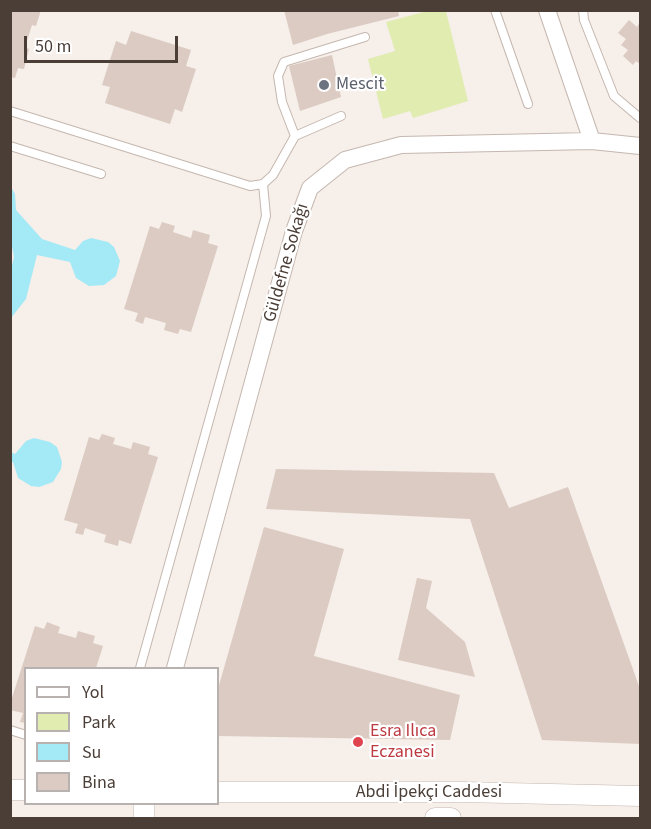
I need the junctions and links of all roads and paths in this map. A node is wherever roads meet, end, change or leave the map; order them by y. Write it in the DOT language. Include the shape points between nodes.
graph roads {
  1 [pos="495,10"];
  2 [pos="547,10"];
  3 [pos="583,10"];
  4 [pos="365,37"];
  5 [pos="528,104"];
  6 [pos="10,111"];
  7 [pos="341,116"];
  8 [pos="640,118"];
  9 [pos="295,136"];
  10 [pos="592,141"];
  11 [pos="10,146"];
  12 [pos="640,146"];
  13 [pos="101,174"];
  14 [pos="263,184"];
  15 [pos="141,667"];
  16 [pos="176,667"];
  17 [pos="219,792"];
  18 [pos="640,796"];
  19 [pos="435,819"];
  20 [pos="451,819"];
  1 -- 5 [label="lane"];
  2 -- 10 [label="street"];
  3 -- 8 [label="lane" via="614,96"];
  4 -- 9 [label="lane" via="284,62 278,76 280,93"];
  6 -- 14 [label="lane" via="250,186"];
  7 -- 9 [label="lane"];
  9 -- 14 [label="lane" via="273,175"];
  10 -- 12 [label="street, Güldefne Sokağı"];
  10 -- 16 [label="street, Güldefne Sokağı" via="401,145 345,160 310,188 294,231"];
  11 -- 13 [label="lane"];
  14 -- 15 [label="lane" via="266,216"];
  17 -- 18 [label="street, Abdi İpekçi Caddesi"];
  19 -- 20 [label="street, Abdi İpekçi Caddesi"];
}
